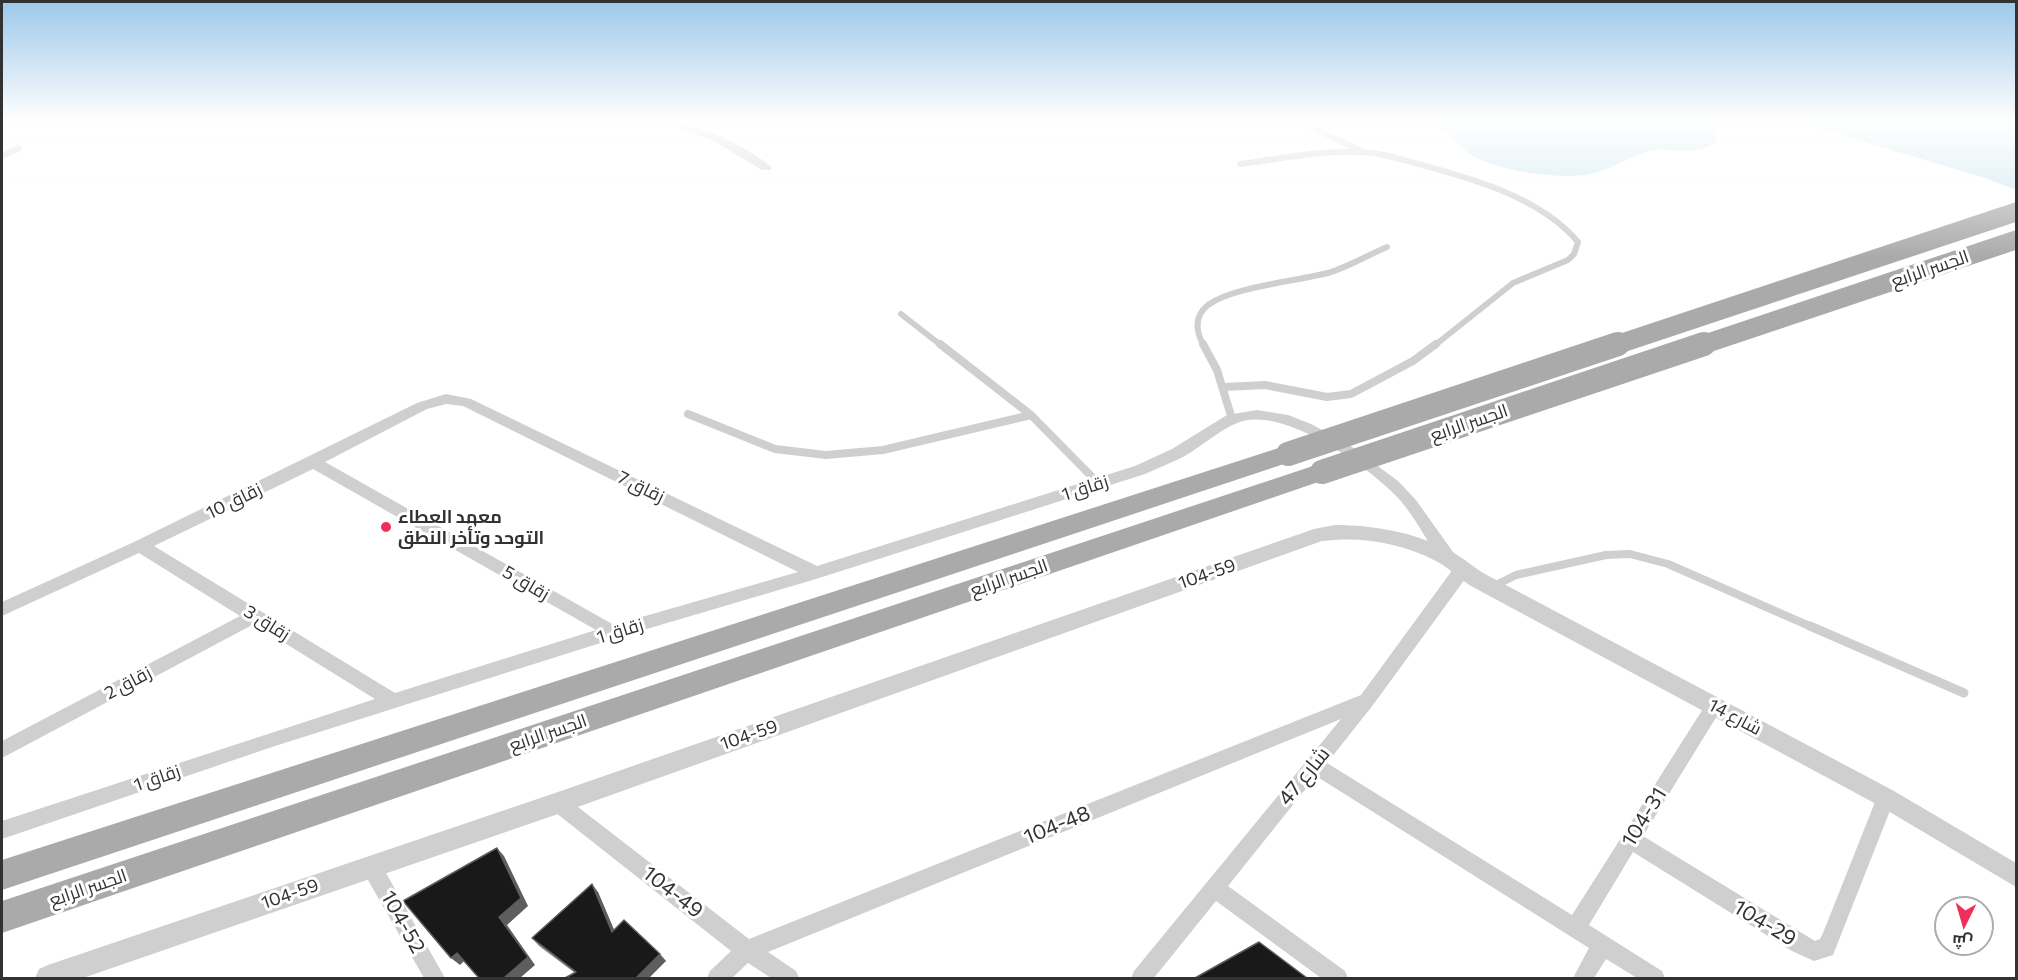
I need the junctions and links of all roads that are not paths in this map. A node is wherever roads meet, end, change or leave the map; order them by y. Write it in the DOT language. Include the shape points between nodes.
graph roads {
  1 [pos="1424,167"];
  2 [pos="2016,212"];
  3 [pos="2016,240"];
  4 [pos="1387,247"];
  5 [pos="901,314"];
  6 [pos="1224,387"];
  7 [pos="466,402"];
  8 [pos="688,414"];
  9 [pos="1031,415"];
  10 [pos="1232,419"];
  11 [pos="313,462"];
  12 [pos="1098,483"];
  13 [pos="140,546"];
  14 [pos="1457,565"];
  15 [pos="816,573"];
  16 [pos="1495,590"];
  17 [pos="2,609"];
  18 [pos="254,616"];
  19 [pos="613,632"];
  20 [pos="1964,693"];
  21 [pos="1367,700"];
  22 [pos="393,701"];
  23 [pos="1714,706"];
  24 [pos="2,750"];
  25 [pos="1313,764"];
  26 [pos="1886,798"];
  27 [pos="558,803"];
  28 [pos="2,830"];
  29 [pos="1630,839"];
  30 [pos="371,866"];
  31 [pos="2,875"];
  32 [pos="2016,876"];
  33 [pos="1215,888"];
  34 [pos="2,917"];
  35 [pos="1575,928"];
  36 [pos="1602,944"];
  37 [pos="747,950"];
  38 [pos="431,977"];
  39 [pos="48,978"];
  40 [pos="717,978"];
  41 [pos="789,978"];
  42 [pos="1141,978"];
  43 [pos="1338,978"];
  44 [pos="1583,978"];
  45 [pos="1655,978"];
  1 -- 6 [label="lane" via="1526,202 1574,235 1577,249 1561,264 1528,275 1500,291 1413,361 1351,394 1327,398 1265,385"];
  2 -- 31 [label="main road, الجسر الرابع, bridge"];
  3 -- 34 [label="main road, الجسر الرابع, bridge"];
  4 -- 6 [label="lane" via="1330,272 1230,295 1207,306 1200,314 1197,334"];
  5 -- 9 [label="lane"];
  6 -- 10 [label="lane"];
  7 -- 11 [label="street, زقاق 10" via="446,399 422,406"];
  7 -- 15 [label="street, زقاق 7"];
  8 -- 9 [label="lane" via="775,448 826,455 883,450"];
  9 -- 12 [label="lane"];
  10 -- 12 [label="street, زقاق 1" via="1159,462"];
  10 -- 14 [label="street" via="1262,414 1284,419 1362,461 1405,496 1442,551"];
  11 -- 13 [label="street, زقاق 10"];
  11 -- 19 [label="street, زقاق 5"];
  12 -- 15 [label="street, زقاق 1"];
  13 -- 17 [label="street, زقاق 10"];
  13 -- 18 [label="street, زقاق 3"];
  14 -- 16 [label="street, شارع 14"];
  14 -- 21 [label="street, شارع 47"];
  14 -- 27 [label="street, 104-59" via="1425,549 1369,535 1339,531 1321,534"];
  15 -- 19 [label="street, زقاق 1"];
  16 -- 20 [label="lane" via="1508,579 1527,572 1606,555 1642,556"];
  16 -- 23 [label="street, شارع 14"];
  18 -- 22 [label="street, زقاق 3"];
  18 -- 24 [label="street, زقاق 2"];
  19 -- 22 [label="street, زقاق 1"];
  21 -- 25 [label="street, شارع 47"];
  21 -- 37 [label="street, 104-48"];
  22 -- 28 [label="street, زقاق 1"];
  23 -- 26 [label="street, شارع 14"];
  23 -- 29 [label="street, 104-31"];
  25 -- 33 [label="street, شارع 47"];
  25 -- 35 [label="street"];
  26 -- 29 [label="street, 104-29" via="1832,939 1826,948 1814,951"];
  26 -- 32 [label="street, شارع 14"];
  27 -- 30 [label="street, 104-59"];
  27 -- 37 [label="street, 104-49"];
  29 -- 35 [label="street, 104-31"];
  30 -- 38 [label="street, 104-52"];
  30 -- 39 [label="street, 104-59"];
  33 -- 42 [label="street, شارع 47"];
  33 -- 43 [label="street"];
  35 -- 36 [label="street"];
  36 -- 44 [label="street"];
  36 -- 45 [label="street"];
  37 -- 40 [label="street"];
  37 -- 41 [label="street, 104-49"];
}
